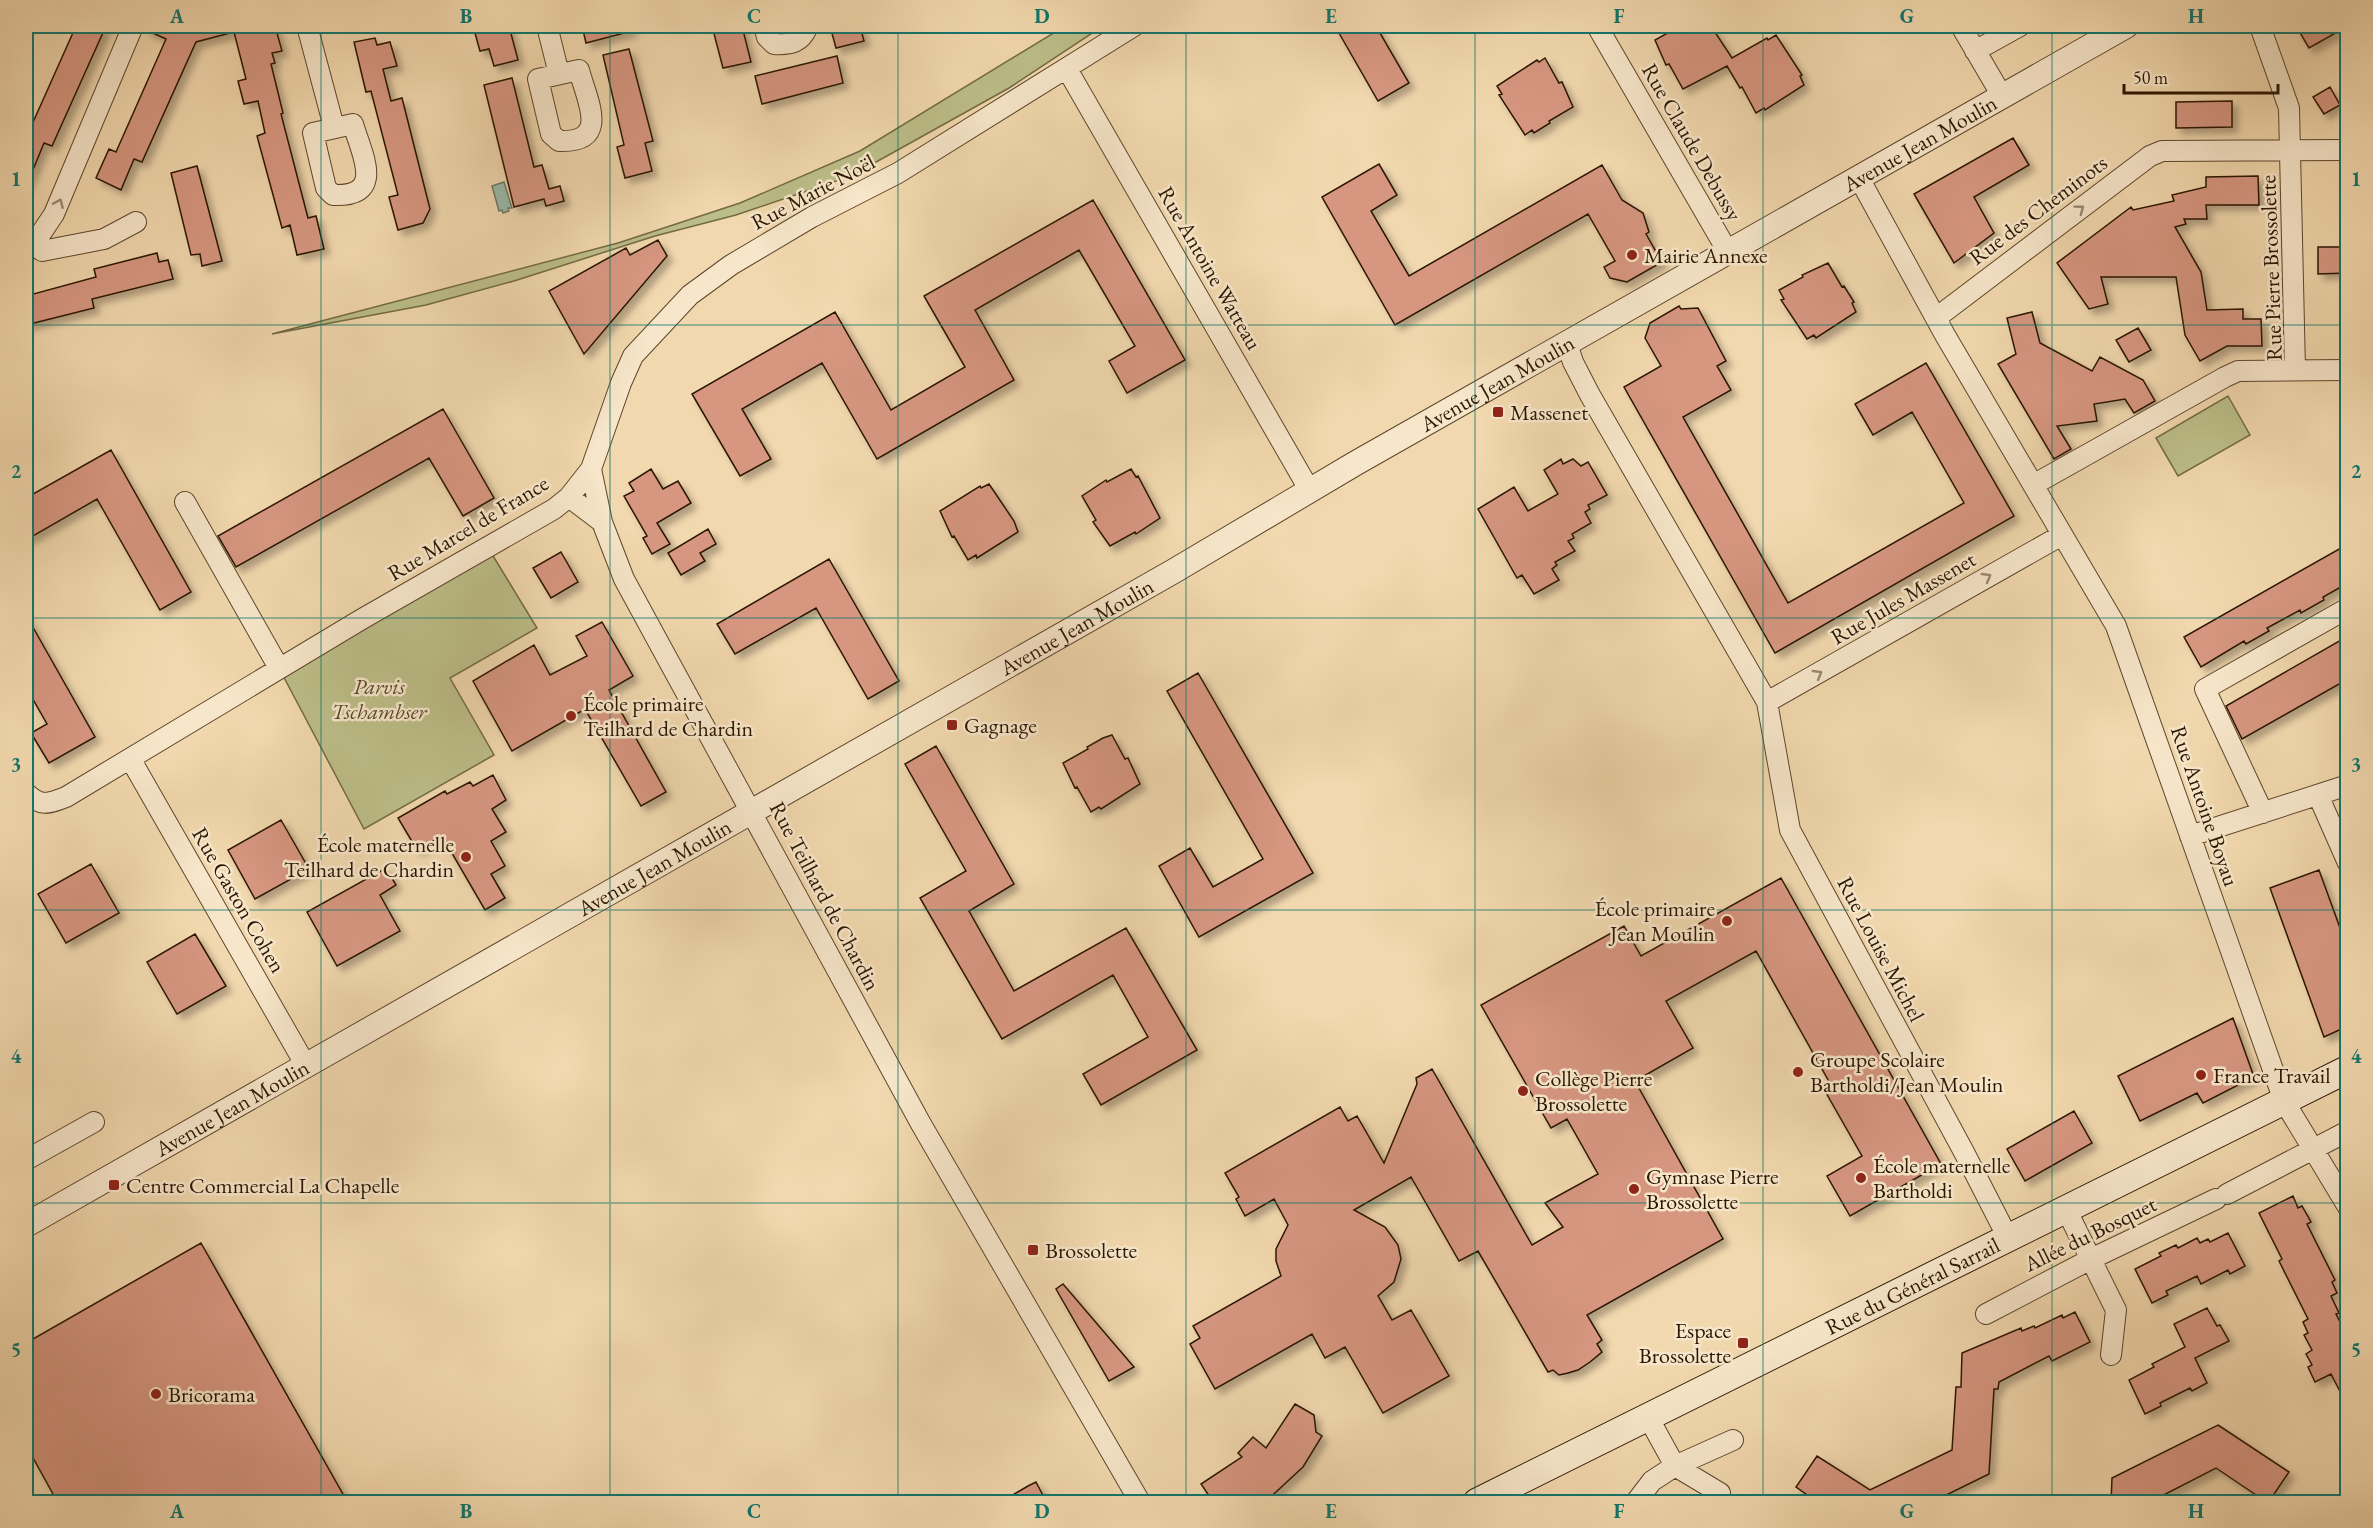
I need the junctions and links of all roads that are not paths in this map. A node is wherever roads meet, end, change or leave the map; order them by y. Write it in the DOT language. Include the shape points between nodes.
graph roads {
  1 [pos="133,26"];
  2 [pos="308,26"];
  3 [pos="547,26"];
  4 [pos="764,26"];
  5 [pos="808,26"];
  6 [pos="1134,26"];
  7 [pos="1597,26"];
  8 [pos="1961,26"];
  9 [pos="2020,26"];
  10 [pos="2126,26"];
  11 [pos="2260,26"];
  12 [pos="1975,51"];
  13 [pos="1067,69"];
  14 [pos="559,74"];
  15 [pos="2002,96"];
  16 [pos="334,127"];
  17 [pos="2174,149"];
  18 [pos="2348,150"];
  19 [pos="2291,151"];
  20 [pos="1859,178"];
  21 [pos="136,222"];
  22 [pos="30,247"];
  23 [pos="1728,252"];
  24 [pos="1936,318"];
  25 [pos="1567,344"];
  26 [pos="2295,370"];
  27 [pos="2348,370"];
  28 [pos="591,470"];
  29 [pos="2033,485"];
  30 [pos="1310,491"];
  31 [pos="569,497"];
  32 [pos="185,502"];
  33 [pos="602,522"];
  34 [pos="2062,535"];
  35 [pos="2348,608"];
  36 [pos="279,668"];
  37 [pos="1767,702"];
  38 [pos="139,755"];
  39 [pos="2348,785"];
  40 [pos="26,793"];
  41 [pos="2318,795"];
  42 [pos="752,812"];
  43 [pos="2263,813"];
  44 [pos="2190,836"];
  45 [pos="2348,863"];
  46 [pos="305,1064"];
  47 [pos="2348,1069"];
  48 [pos="2284,1101"];
  49 [pos="94,1122"];
  50 [pos="2348,1131"];
  51 [pos="2313,1148"];
  52 [pos="26,1160"];
  53 [pos="2348,1207"];
  54 [pos="2066,1209"];
  55 [pos="26,1225"];
  56 [pos="2008,1238"];
  57 [pos="2091,1259"];
  58 [pos="1986,1314"];
  59 [pos="2111,1354"];
  60 [pos="1648,1417"];
  61 [pos="1733,1440"];
  62 [pos="1675,1466"];
  63 [pos="1720,1493"];
  64 [pos="1140,1503"];
  65 [pos="1477,1503"];
  66 [pos="1636,1503"];
  22 -- 1 [label="street, one-way" via="54,214"];
  2 -- 16 [label="street"];
  3 -- 14 [label="street"];
  4 -- 5 [label="street" via="774,44 789,44 804,36"];
  6 -- 13 [label="street, Rue Marie Noël"];
  7 -- 23 [label="street, Rue Claude Debussy"];
  8 -- 12 [label="street"];
  9 -- 12 [label="street"];
  10 -- 15 [label="street, Avenue Jean Moulin"];
  11 -- 19 [label="street, Rue Pierre Brossolette" via="2289,108"];
  12 -- 15 [label="street"];
  13 -- 28 [label="street, Rue Marie Noël" via="898,174 740,259 690,295 633,356"];
  13 -- 30 [label="street, Rue Antoine Watteau"];
  15 -- 20 [label="street, Avenue Jean Moulin"];
  17 -- 19 [label="street, Rue Pierre Brossolette"];
  24 -- 17 [label="street, Rue des Cheminots, one-way" via="2150,156"];
  18 -- 19 [label="street, Rue Pierre Brossolette"];
  19 -- 26 [label="street, Rue Pierre Brossolette"];
  20 -- 23 [label="street, Avenue Jean Moulin"];
  20 -- 24 [label="street"];
  21 -- 22 [label="street" via="104,239 42,251"];
  23 -- 25 [label="street, Avenue Jean Moulin"];
  24 -- 29 [label="street"];
  25 -- 30 [label="street, Avenue Jean Moulin"];
  25 -- 37 [label="street" via="1590,395"];
  26 -- 27 [label="street, Rue Pierre Brossolette"];
  26 -- 29 [label="street" via="2238,371 2225,376"];
  28 -- 31 [label="street, Rue Marcel de France"];
  28 -- 33 [label="street, Rue Teilhard de Chardin"];
  29 -- 34 [label="street"];
  30 -- 42 [label="street, Avenue Jean Moulin"];
  31 -- 33 [label="street"];
  31 -- 36 [label="street, Rue Marcel de France"];
  32 -- 36 [label="street"];
  33 -- 42 [label="street, Rue Teilhard de Chardin" via="624,579"];
  37 -- 34 [label="street, Rue Jules Massenet, one-way"];
  34 -- 44 [label="street, Rue Antoine Boyau" via="2121,636"];
  35 -- 43 [label="street" via="2205,689"];
  36 -- 38 [label="street"];
  37 -- 56 [label="street, Rue Louise Michel" via="1790,830"];
  38 -- 40 [label="street" via="49,804 37,802"];
  38 -- 46 [label="street, Rue Gaston Cohen"];
  39 -- 41 [label="street"];
  41 -- 43 [label="street"];
  41 -- 45 [label="street"];
  42 -- 46 [label="street, Avenue Jean Moulin"];
  42 -- 64 [label="street, Rue Teilhard de Chardin" via="915,1113"];
  43 -- 44 [label="street"];
  44 -- 48 [label="street, Rue Antoine Boyau"];
  46 -- 55 [label="street, Avenue Jean Moulin"];
  47 -- 48 [label="main road, Rue du Général Sarrail"];
  48 -- 51 [label="street, Rue Antoine Boyau"];
  48 -- 54 [label="main road, Rue du Général Sarrail"];
  49 -- 52 [label="street"];
  50 -- 51 [label="street, Allée du Bosquet"];
  51 -- 53 [label="street, Rue Antoine Boyau"];
  51 -- 57 [label="street, Allée du Bosquet"];
  54 -- 56 [label="main road, Rue du Général Sarrail"];
  54 -- 57 [label="street"];
  56 -- 60 [label="main road, Rue du Général Sarrail"];
  57 -- 58 [label="street, Allée du Bosquet"];
  57 -- 59 [label="street" via="2116,1310"];
  60 -- 62 [label="street"];
  60 -- 65 [label="main road, Rue du Général Sarrail"];
  61 -- 62 [label="street"];
  62 -- 63 [label="street"];
  62 -- 66 [label="street" via="1652,1481"];
}
